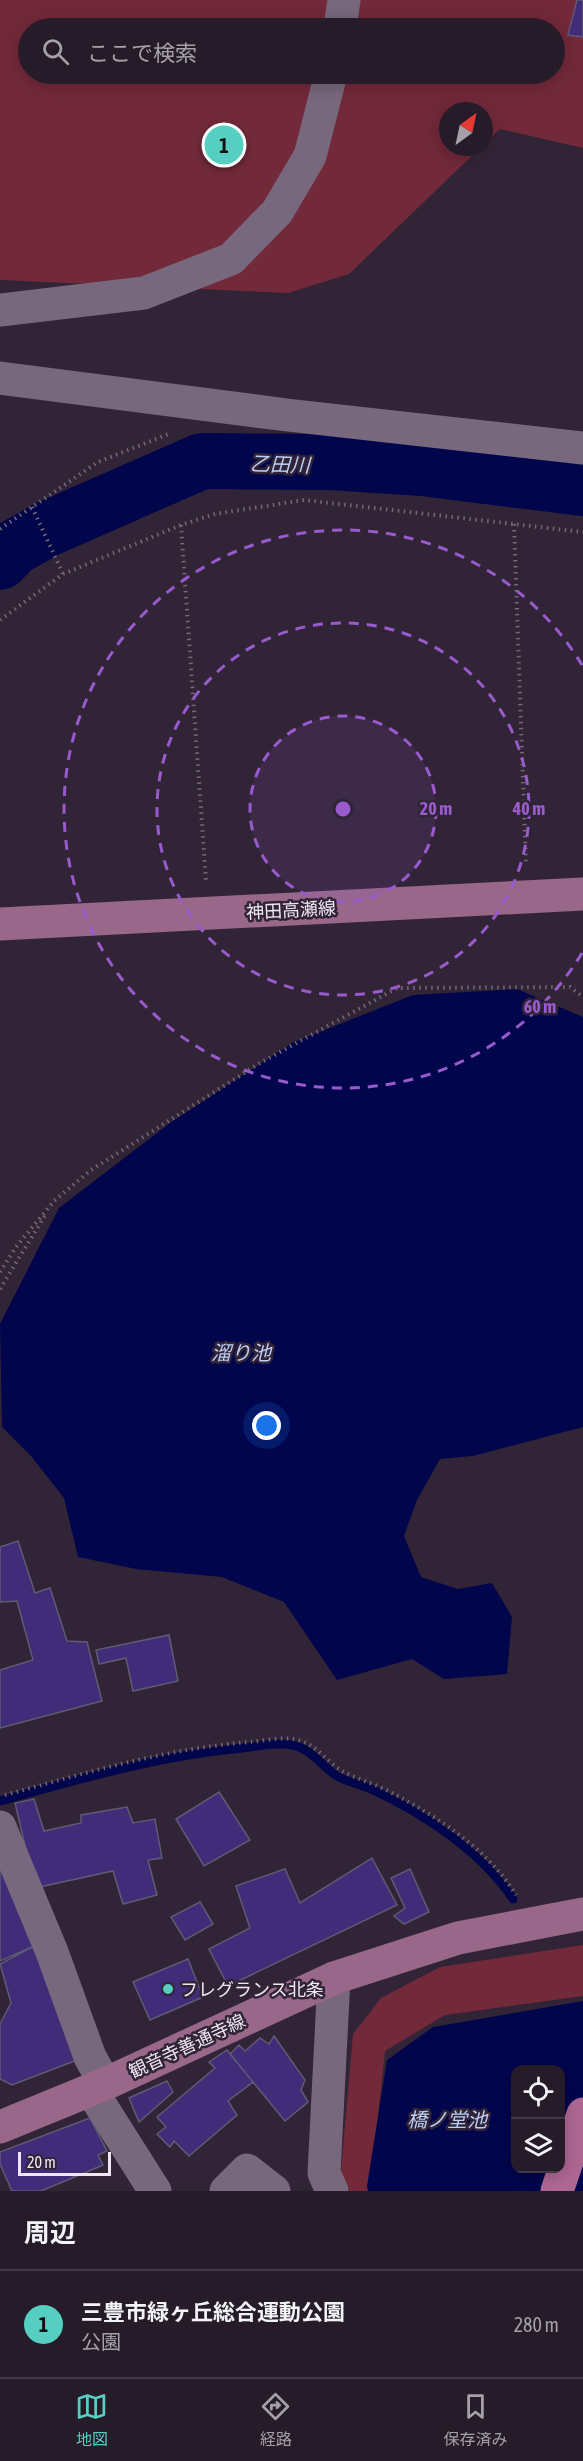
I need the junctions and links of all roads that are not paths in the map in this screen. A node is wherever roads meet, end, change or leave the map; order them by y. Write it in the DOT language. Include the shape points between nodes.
graph roads {
  1 [pos="344,0"];
  2 [pos="341,18"];
  3 [pos="328,84"];
  4 [pos="0,310"];
  5 [pos="0,378"];
  6 [pos="583,448"];
  7 [pos="583,894"];
  8 [pos="0,924"];
  9 [pos="0,1827"];
  10 [pos="583,1914"];
  11 [pos="334,1978"];
  12 [pos="98,2087"];
  13 [pos="583,2114"];
  14 [pos="0,2127"];
  15 [pos="155,2191"];
  16 [pos="226,2191"];
  17 [pos="274,2191"];
  18 [pos="332,2191"];
  19 [pos="557,2191"];
  1 -- 2 [label="street"];
  3 -- 4 [label="street" via="310,156 277,212 231,259 144,293"];
  5 -- 6 [label="street"];
  7 -- 8 [label="main road, 神田高瀬線"];
  9 -- 12 [label="street" via="52,1952"];
  10 -- 11 [label="main road, 観音寺善通寺線" via="458,1938"];
  11 -- 12 [label="main road, 観音寺善通寺線"];
  11 -- 18 [label="street" via="324,2173"];
  12 -- 14 [label="main road, 観音寺善通寺線"];
  12 -- 15 [label="street"];
  13 -- 19 [label="highway"];
  16 -- 17 [label="street" via="247,2170"];
}
